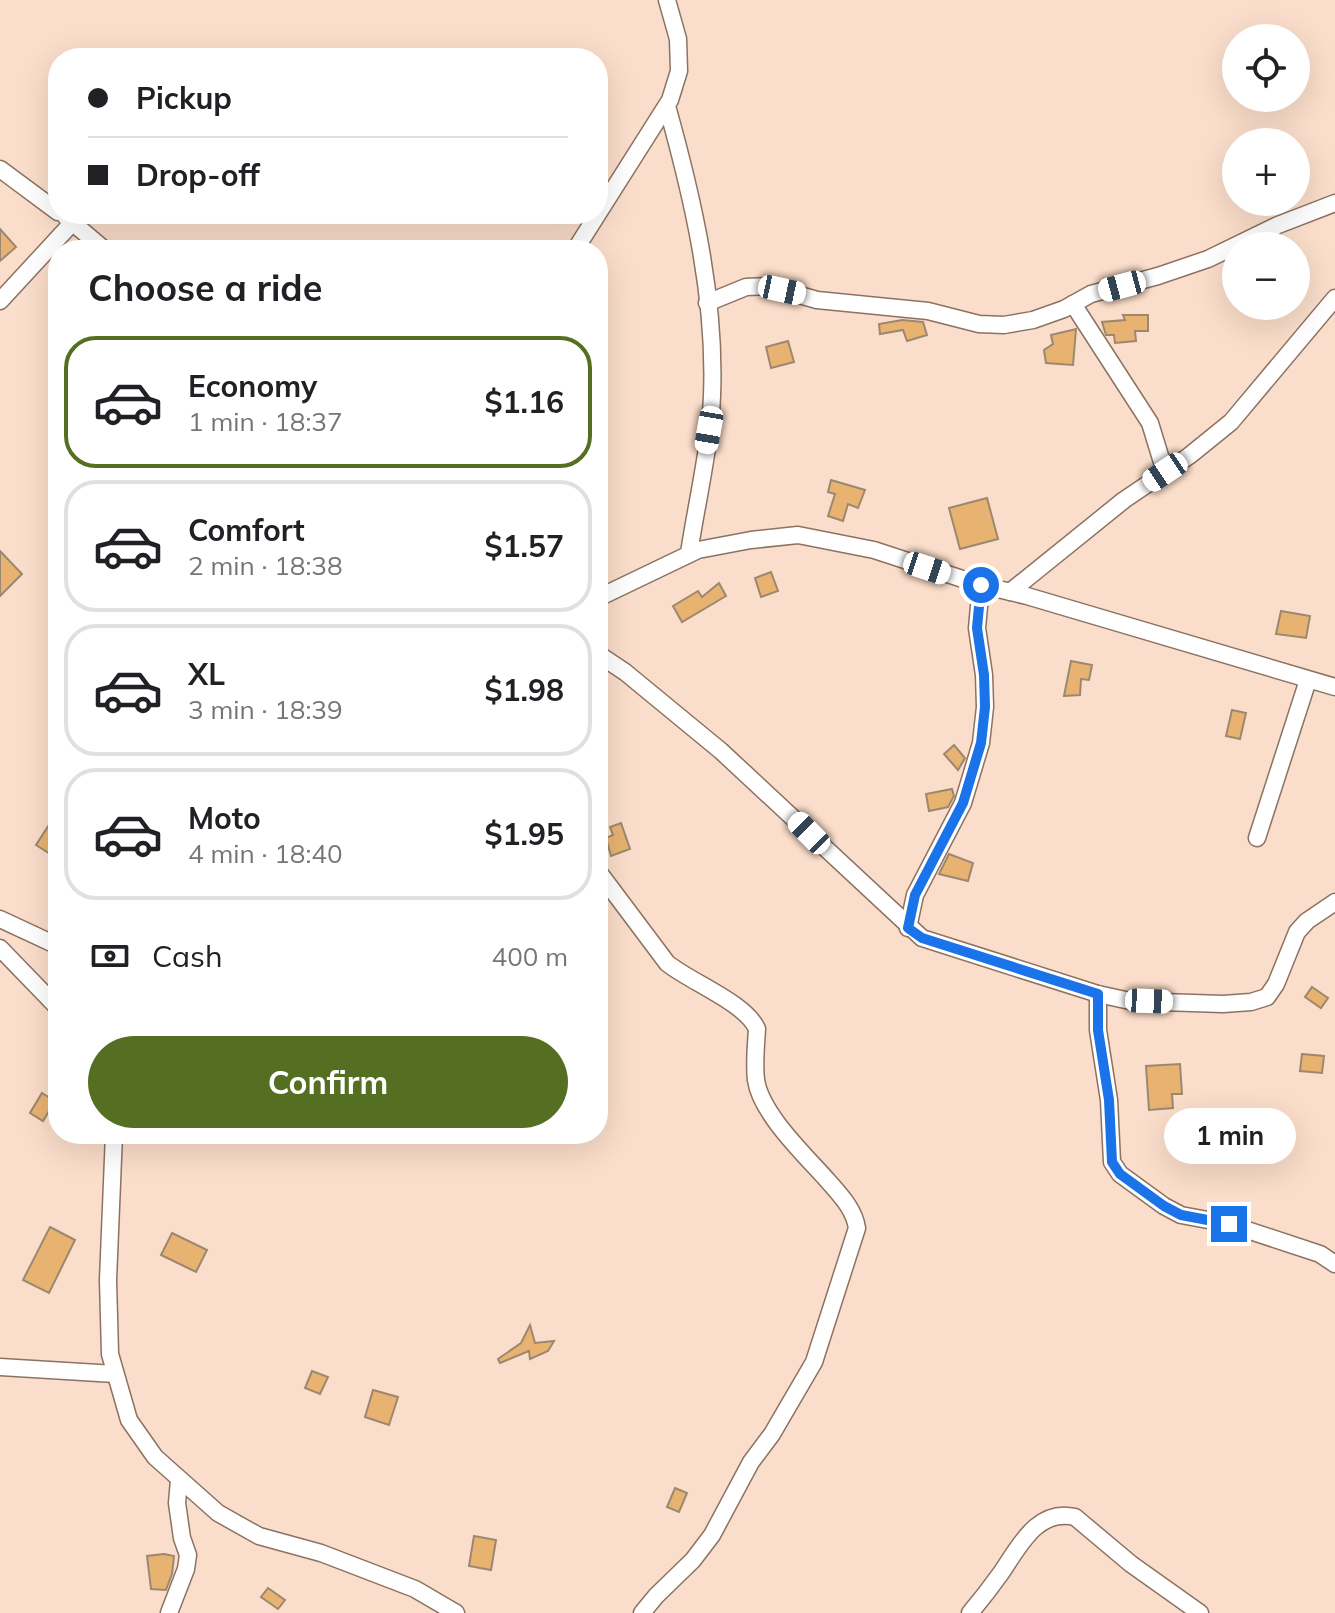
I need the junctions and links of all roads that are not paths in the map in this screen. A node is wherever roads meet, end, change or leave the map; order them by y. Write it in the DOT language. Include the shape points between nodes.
graph roads {
  1 [pos="667,0"];
  2 [pos="667,106"];
  3 [pos="0,169"];
  4 [pos="608,198"];
  5 [pos="1335,203"];
  6 [pos="48,205"];
  7 [pos="58,224"];
  8 [pos="74,224"];
  9 [pos="93,240"];
  10 [pos="1335,298"];
  11 [pos="0,301"];
  12 [pos="707,303"];
  13 [pos="1073,304"];
  14 [pos="1165,472"];
  15 [pos="689,553"];
  16 [pos="981,585"];
  17 [pos="1010,592"];
  18 [pos="608,593"];
  19 [pos="608,661"];
  20 [pos="1308,680"];
  21 [pos="1335,687"];
  22 [pos="1257,838"];
  23 [pos="608,884"];
  24 [pos="1335,902"];
  25 [pos="0,919"];
  26 [pos="908,928"];
  27 [pos="48,941"];
  28 [pos="0,948"];
  29 [pos="1098,994"];
  30 [pos="48,998"];
  31 [pos="114,1144"];
  32 [pos="1335,1264"];
  33 [pos="0,1367"];
  34 [pos="115,1374"];
  35 [pos="179,1480"];
  36 [pos="169,1613"];
  37 [pos="456,1613"];
  38 [pos="642,1613"];
  39 [pos="970,1613"];
  40 [pos="1200,1613"];
  1 -- 2 [label="street" via="678,39 679,71"];
  2 -- 4 [label="street"];
  2 -- 12 [label="street" via="694,215"];
  3 -- 6 [label="street"];
  5 -- 13 [label="street" via="1208,259"];
  7 -- 11 [label="street"];
  8 -- 9 [label="street"];
  10 -- 14 [label="street" via="1231,422"];
  12 -- 13 [label="street" via="746,287 768,286 817,300 1004,325"];
  12 -- 15 [label="street" via="712,395"];
  13 -- 14 [label="street" via="1150,423"];
  14 -- 17 [label="street"];
  15 -- 16 [label="street" via="798,535 874,550"];
  15 -- 18 [label="street"];
  16 -- 17 [label="street"];
  16 -- 26 [label="street" via="981,743 963,803 915,895"];
  17 -- 20 [label="street"];
  19 -- 26 [label="street" via="721,751"];
  20 -- 21 [label="street"];
  20 -- 22 [label="street"];
  23 -- 38 [label="street" via="667,963 754,1023 756,1082 764,1100 848,1206 857,1228 814,1362 712,1535"];
  24 -- 29 [label="street" via="1297,932 1267,997 1223,1004 1130,1001"];
  25 -- 27 [label="street"];
  26 -- 29 [label="street" via="922,938"];
  28 -- 30 [label="street"];
  29 -- 32 [label="street" via="1112,1162 1120,1174 1181,1215 1229,1224 1320,1254"];
  31 -- 34 [label="street" via="108,1280"];
  33 -- 34 [label="street"];
  34 -- 35 [label="street" via="129,1420"];
  35 -- 36 [label="street" via="177,1503 188,1555"];
  35 -- 37 [label="street" via="218,1513 259,1536 363,1567"];
  39 -- 40 [label="street" via="1036,1525 1067,1515"];
}
